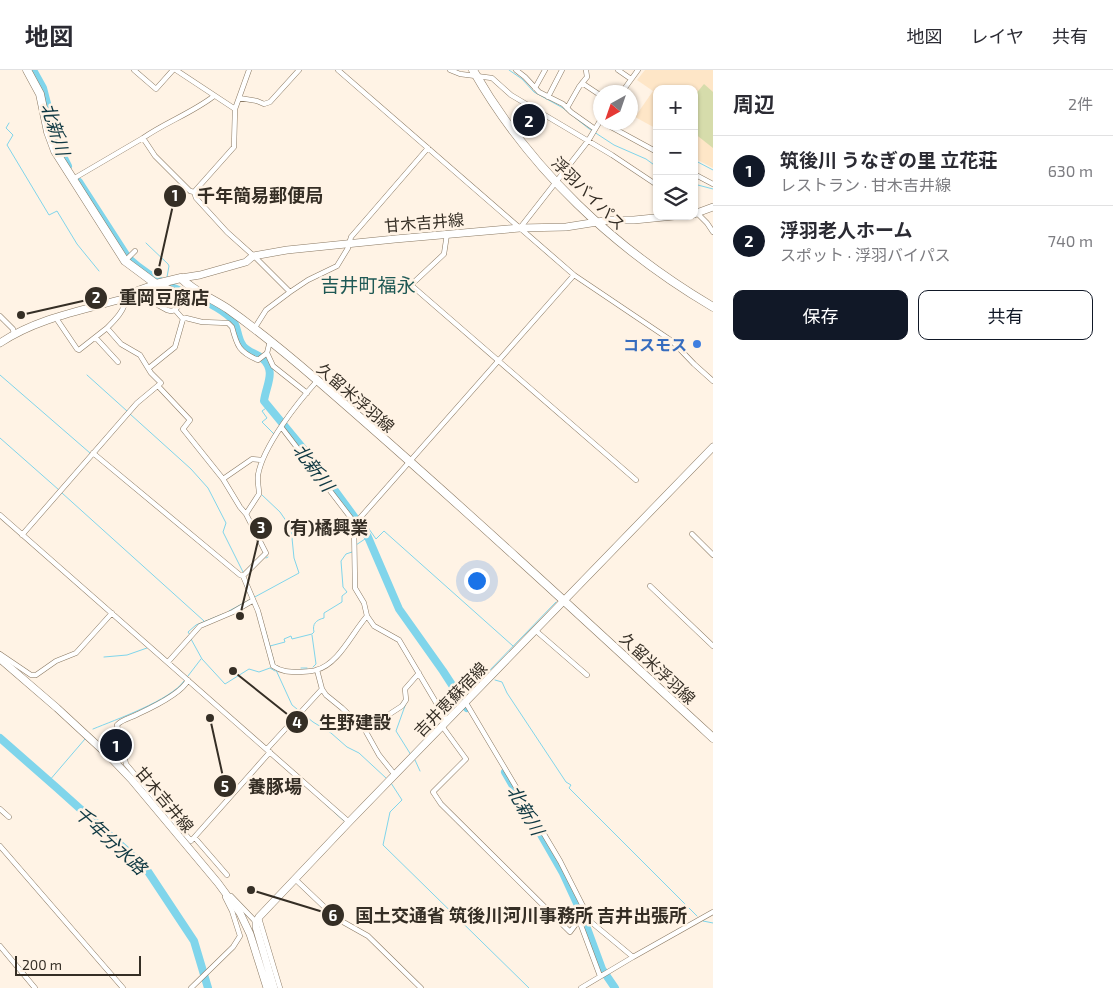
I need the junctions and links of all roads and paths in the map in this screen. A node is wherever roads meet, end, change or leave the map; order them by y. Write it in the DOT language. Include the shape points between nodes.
graph roads {
  1 [pos="27,70"];
  2 [pos="134,70"];
  3 [pos="175,70"];
  4 [pos="249,70"];
  5 [pos="299,70"];
  6 [pos="338,70"];
  7 [pos="450,70"];
  8 [pos="516,70"];
  9 [pos="562,70"];
  10 [pos="586,70"];
  11 [pos="618,70"];
  12 [pos="638,70"];
  13 [pos="543,71"];
  14 [pos="475,73"];
  15 [pos="631,80"];
  16 [pos="582,83"];
  17 [pos="627,85"];
  18 [pos="535,88"];
  19 [pos="593,90"];
  20 [pos="214,96"];
  21 [pos="548,97"];
  22 [pos="239,98"];
  23 [pos="567,108"];
  24 [pos="235,109"];
  25 [pos="616,130"];
  26 [pos="593,131"];
  27 [pos="142,138"];
  28 [pos="588,141"];
  29 [pos="428,148"];
  30 [pos="653,150"];
  31 [pos="696,175"];
  32 [pos="75,178"];
  33 [pos="555,182"];
  34 [pos="653,182"];
  35 [pos="713,184"];
  36 [pos="194,192"];
  37 [pos="713,207"];
  38 [pos="698,212"];
  39 [pos="698,216"];
  40 [pos="653,218"];
  41 [pos="596,222"];
  42 [pos="520,228"];
  43 [pos="713,232"];
  44 [pos="447,234"];
  45 [pos="349,243"];
  46 [pos="135,251"];
  47 [pos="253,256"];
  48 [pos="128,259"];
  49 [pos="574,275"];
  50 [pos="181,278"];
  51 [pos="162,282"];
  52 [pos="192,290"];
  53 [pos="136,292"];
  54 [pos="290,292"];
  55 [pos="187,297"];
  56 [pos="126,298"];
  57 [pos="713,307"];
  58 [pos="175,310"];
  59 [pos="0,316"];
  60 [pos="56,318"];
  61 [pos="183,319"];
  62 [pos="107,328"];
  63 [pos="254,328"];
  64 [pos="14,334"];
  65 [pos="96,338"];
  66 [pos="270,341"];
  67 [pos="0,343"];
  68 [pos="267,352"];
  69 [pos="498,361"];
  70 [pos="118,362"];
  71 [pos="149,368"];
  72 [pos="317,381"];
  73 [pos="713,381"];
  74 [pos="158,386"];
  75 [pos="307,392"];
  76 [pos="283,426"];
  77 [pos="713,447"];
  78 [pos="93,453"];
  79 [pos="260,460"];
  80 [pos="409,462"];
  81 [pos="223,479"];
  82 [pos="636,480"];
  83 [pos="246,514"];
  84 [pos="0,515"];
  85 [pos="356,521"];
  86 [pos="692,534"];
  87 [pos="22,535"];
  88 [pos="713,555"];
  89 [pos="244,575"];
  90 [pos="650,586"];
  91 [pos="252,599"];
  92 [pos="564,600"];
  93 [pos="112,613"];
  94 [pos="366,616"];
  95 [pos="535,630"];
  96 [pos="713,646"];
  97 [pos="0,654"];
  98 [pos="0,659"];
  99 [pos="168,662"];
  100 [pos="317,670"];
  101 [pos="419,673"];
  102 [pos="586,675"];
  103 [pos="188,680"];
  104 [pos="322,689"];
  105 [pos="464,704"];
  106 [pos="445,723"];
  107 [pos="365,730"];
  108 [pos="713,738"];
  109 [pos="268,751"];
  110 [pos="391,779"];
  111 [pos="0,809"];
  112 [pos="9,817"];
  113 [pos="348,822"];
  114 [pos="195,838"];
  115 [pos="0,846"];
  116 [pos="227,874"];
  117 [pos="295,879"];
  118 [pos="218,883"];
  119 [pos="713,912"];
  120 [pos="257,919"];
  121 [pos="0,946"];
  122 [pos="633,957"];
  123 [pos="600,976"];
  124 [pos="35,988"];
  125 [pos="123,988"];
  126 [pos="191,988"];
  127 [pos="267,988"];
  128 [pos="274,988"];
  129 [pos="280,988"];
  130 [pos="422,988"];
  131 [pos="581,988"];
  1 -- 32 [label="main road" via="40,94 54,151"];
  2 -- 3 [label="street" via="156,89"];
  3 -- 20 [label="street"];
  4 -- 22 [label="street"];
  5 -- 22 [label="street" via="270,102 264,104"];
  6 -- 29 [label="street"];
  7 -- 14 [label="street" via="460,74"];
  8 -- 18 [label="street"];
  9 -- 21 [label="street"];
  10 -- 16 [label="street" via="587,77"];
  11 -- 15 [label="street"];
  12 -- 15 [label="street"];
  13 -- 18 [label="street"];
  14 -- 28 [label="street" via="492,78 511,95"];
  14 -- 33 [label="main road, 浮羽バイパス" via="495,106"];
  15 -- 17 [label="street"];
  16 -- 19 [label="street"];
  16 -- 23 [label="street"];
  18 -- 21 [label="street"];
  20 -- 24 [label="street"];
  20 -- 27 [label="street"];
  21 -- 23 [label="street"];
  22 -- 24 [label="street"];
  23 -- 26 [label="street"];
  24 -- 36 [label="street" via="234,147"];
  25 -- 30 [label="street"];
  26 -- 28 [label="street"];
  27 -- 32 [label="street"];
  27 -- 36 [label="street" via="155,156"];
  28 -- 33 [label="street"];
  28 -- 34 [label="street"];
  29 -- 42 [label="street"];
  29 -- 45 [label="street"];
  31 -- 35 [label="street"];
  32 -- 48 [label="main road"];
  33 -- 41 [label="main road, 浮羽バイパス"];
  33 -- 42 [label="street"];
  36 -- 47 [label="street" via="227,232"];
  37 -- 38 [label="main road"];
  39 -- 43 [label="street"];
  40 -- 41 [label="main road, 甘木吉井線"];
  41 -- 42 [label="main road, 甘木吉井線" via="566,227"];
  41 -- 57 [label="main road, 浮羽バイパス" via="638,258"];
  42 -- 44 [label="main road, 甘木吉井線"];
  42 -- 49 [label="street"];
  44 -- 45 [label="main road, 甘木吉井線"];
  44 -- 69 [label="street" via="444,254 410,285"];
  45 -- 47 [label="main road, 甘木吉井線"];
  45 -- 54 [label="street" via="337,266"];
  46 -- 48 [label="street"];
  47 -- 50 [label="main road, 甘木吉井線" via="246,262"];
  47 -- 54 [label="street"];
  48 -- 51 [label="main road"];
  49 -- 69 [label="street"];
  49 -- 73 [label="street" via="672,341"];
  50 -- 51 [label="main road"];
  50 -- 52 [label="main road, 久留米浮羽線"];
  51 -- 53 [label="main road"];
  51 -- 55 [label="street"];
  52 -- 55 [label="street"];
  52 -- 63 [label="main road, 久留米浮羽線" via="224,306"];
  53 -- 56 [label="main road"];
  53 -- 58 [label="street" via="167,310"];
  54 -- 63 [label="street" via="266,310"];
  55 -- 58 [label="street"];
  56 -- 60 [label="main road"];
  56 -- 62 [label="street" via="120,314"];
  58 -- 61 [label="street"];
  59 -- 64 [label="street"];
  60 -- 64 [label="main road"];
  60 -- 65 [label="street" via="77,349 83,349"];
  61 -- 68 [label="street" via="228,324 232,326 237,346 247,355 261,358"];
  61 -- 71 [label="street" via="175,347"];
  62 -- 65 [label="street"];
  62 -- 71 [label="street" via="121,344 140,354"];
  63 -- 66 [label="main road, 久留米浮羽線"];
  64 -- 67 [label="main road"];
  65 -- 70 [label="street"];
  66 -- 68 [label="street"];
  66 -- 72 [label="main road, 久留米浮羽線"];
  68 -- 75 [label="street" via="273,366"];
  69 -- 80 [label="street"];
  69 -- 82 [label="street"];
  71 -- 74 [label="street" via="161,382"];
  72 -- 75 [label="street"];
  72 -- 80 [label="main road, 久留米浮羽線"];
  74 -- 78 [label="street" via="128,412"];
  74 -- 81 [label="street" via="190,420 184,429"];
  75 -- 76 [label="street"];
  76 -- 79 [label="street"];
  76 -- 85 [label="street"];
  77 -- 92 [label="main road, 吉井恵蘇宿線"];
  78 -- 87 [label="street"];
  78 -- 89 [label="street" via="240,575"];
  79 -- 81 [label="street" via="252,459"];
  79 -- 83 [label="street" via="259,494"];
  80 -- 85 [label="street"];
  80 -- 92 [label="main road, 久留米浮羽線"];
  81 -- 83 [label="street"];
  83 -- 89 [label="street" via="266,554"];
  84 -- 87 [label="street"];
  85 -- 94 [label="street" via="355,588 364,604"];
  86 -- 88 [label="street"];
  87 -- 93 [label="street"];
  89 -- 91 [label="street"];
  90 -- 96 [label="street"];
  91 -- 99 [label="street" via="233,612 200,626"];
  91 -- 100 [label="street" via="275,668 283,672"];
  92 -- 95 [label="main road, 吉井恵蘇宿線"];
  92 -- 108 [label="main road, 久留米浮羽線"];
  93 -- 97 [label="street" via="76,653 56,660 36,675 31,675"];
  93 -- 99 [label="street"];
  94 -- 100 [label="street" via="342,652"];
  94 -- 101 [label="street" via="374,626 399,640"];
  95 -- 102 [label="street"];
  95 -- 105 [label="main road, 吉井恵蘇宿線"];
  98 -- 118 [label="main road, 甘木吉井線" via="120,768"];
  99 -- 103 [label="street"];
  100 -- 104 [label="street"];
  101 -- 106 [label="street"];
  101 -- 107 [label="street" via="405,689 406,700 402,706"];
  103 -- 109 [label="street"];
  103 -- 114 [label="street" via="181,690 116,725 126,764 191,841"];
  104 -- 107 [label="street"];
  104 -- 109 [label="street"];
  105 -- 106 [label="main road, 吉井恵蘇宿線"];
  105 -- 122 [label="street" via="560,861 591,922"];
  106 -- 110 [label="main road, 吉井恵蘇宿線"];
  106 -- 123 [label="street" via="466,759 434,792 441,804 570,932 579,920"];
  107 -- 110 [label="street"];
  109 -- 113 [label="street"];
  109 -- 114 [label="street"];
  110 -- 113 [label="main road, 吉井恵蘇宿線"];
  111 -- 112 [label="street"];
  113 -- 117 [label="main road, 吉井恵蘇宿線"];
  114 -- 116 [label="street"];
  115 -- 125 [label="street"];
  117 -- 120 [label="main road, 吉井恵蘇宿線"];
  117 -- 130 [label="street" via="336,918 368,936"];
  118 -- 120 [label="street"];
  118 -- 126 [label="street" via="240,936 234,947"];
  118 -- 127 [label="main road, 甘木吉井線" via="250,934"];
  119 -- 122 [label="street"];
  120 -- 128 [label="main road"];
  120 -- 129 [label="street"];
  121 -- 124 [label="street"];
  122 -- 123 [label="street"];
  123 -- 131 [label="street"];
}
